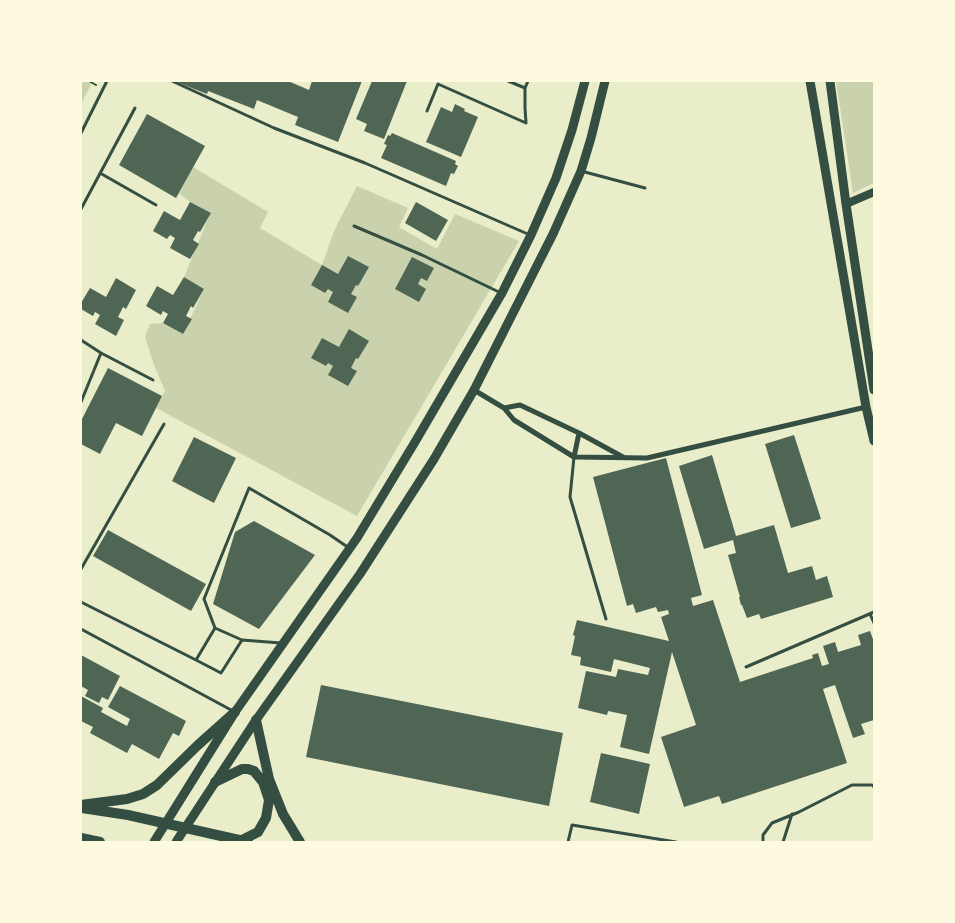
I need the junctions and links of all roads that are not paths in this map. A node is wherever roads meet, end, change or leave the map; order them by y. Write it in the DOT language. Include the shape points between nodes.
graph roads {
  1 [pos="107,81"];
  2 [pos="172,81"];
  3 [pos="508,81"];
  4 [pos="528,81"];
  5 [pos="585,81"];
  6 [pos="605,81"];
  7 [pos="810,81"];
  8 [pos="830,81"];
  9 [pos="524,88"];
  10 [pos="135,108"];
  11 [pos="427,111"];
  12 [pos="81,132"];
  13 [pos="581,171"];
  14 [pos="100,173"];
  15 [pos="645,188"];
  16 [pos="874,192"];
  17 [pos="846,204"];
  18 [pos="156,205"];
  19 [pos="81,209"];
  20 [pos="354,226"];
  21 [pos="531,235"];
  22 [pos="502,293"];
  23 [pos="81,340"];
  24 [pos="101,353"];
  25 [pos="153,380"];
  26 [pos="474,390"];
  27 [pos="874,390"];
  28 [pos="81,402"];
  29 [pos="866,407"];
  30 [pos="504,408"];
  31 [pos="164,424"];
  32 [pos="579,433"];
  33 [pos="874,441"];
  34 [pos="574,457"];
  35 [pos="624,457"];
  36 [pos="350,548"];
  37 [pos="81,569"];
  38 [pos="81,602"];
  39 [pos="872,613"];
  40 [pos="606,619"];
  41 [pos="874,623"];
  42 [pos="215,628"];
  43 [pos="81,629"];
  44 [pos="242,640"];
  45 [pos="284,643"];
  46 [pos="196,660"];
  47 [pos="746,667"];
  48 [pos="236,712"];
  49 [pos="256,720"];
  50 [pos="215,782"];
  51 [pos="873,785"];
  52 [pos="81,807"];
  53 [pos="792,814"];
  54 [pos="81,838"];
  55 [pos="245,841"];
  56 [pos="100,842"];
  57 [pos="154,842"];
  58 [pos="176,842"];
  59 [pos="300,842"];
  60 [pos="568,842"];
  61 [pos="676,842"];
  62 [pos="763,842"];
  63 [pos="783,842"];
  1 -- 12 [label="lane"];
  2 -- 21 [label="lane" via="274,128 365,163"];
  3 -- 9 [label="lane"];
  4 -- 9 [label="lane"];
  5 -- 21 [label="main road" via="559,170"];
  6 -- 13 [label="main road"];
  7 -- 29 [label="main road"];
  8 -- 17 [label="main road"];
  9 -- 11 [label="lane" via="526,123 438,84"];
  10 -- 14 [label="lane"];
  13 -- 15 [label="lane"];
  13 -- 26 [label="main road"];
  14 -- 18 [label="lane"];
  14 -- 19 [label="lane"];
  16 -- 17 [label="street"];
  17 -- 27 [label="main road"];
  20 -- 22 [label="lane"];
  21 -- 22 [label="main road"];
  22 -- 36 [label="main road"];
  23 -- 24 [label="lane"];
  24 -- 25 [label="lane"];
  24 -- 28 [label="lane"];
  26 -- 30 [label="street"];
  26 -- 49 [label="main road" via="360,574"];
  29 -- 33 [label="main road"];
  29 -- 35 [label="street" via="648,458"];
  30 -- 32 [label="street" via="520,405"];
  30 -- 34 [label="street" via="514,420"];
  31 -- 37 [label="lane"];
  32 -- 34 [label="street"];
  32 -- 35 [label="street"];
  34 -- 35 [label="street"];
  34 -- 40 [label="lane" via="570,497"];
  36 -- 42 [label="lane" via="249,488 204,599"];
  36 -- 45 [label="main road"];
  38 -- 46 [label="lane"];
  39 -- 41 [label="lane"];
  39 -- 47 [label="lane"];
  42 -- 44 [label="lane"];
  42 -- 46 [label="lane"];
  43 -- 48 [label="lane"];
  44 -- 45 [label="lane"];
  44 -- 46 [label="lane" via="220,673"];
  45 -- 48 [label="main road"];
  48 -- 52 [label="highway" via="157,785 143,794"];
  48 -- 57 [label="main road"];
  49 -- 50 [label="main road"];
  49 -- 59 [label="highway" via="269,779 283,814"];
  50 -- 55 [label="highway" via="242,769 254,771 263,782 269,800 266,818 258,832"];
  50 -- 58 [label="main road"];
  51 -- 53 [label="lane" via="852,785"];
  52 -- 55 [label="highway"];
  53 -- 62 [label="lane" via="772,823 763,835"];
  53 -- 63 [label="lane"];
  54 -- 56 [label="highway"];
  60 -- 61 [label="lane" via="572,825"];
}
